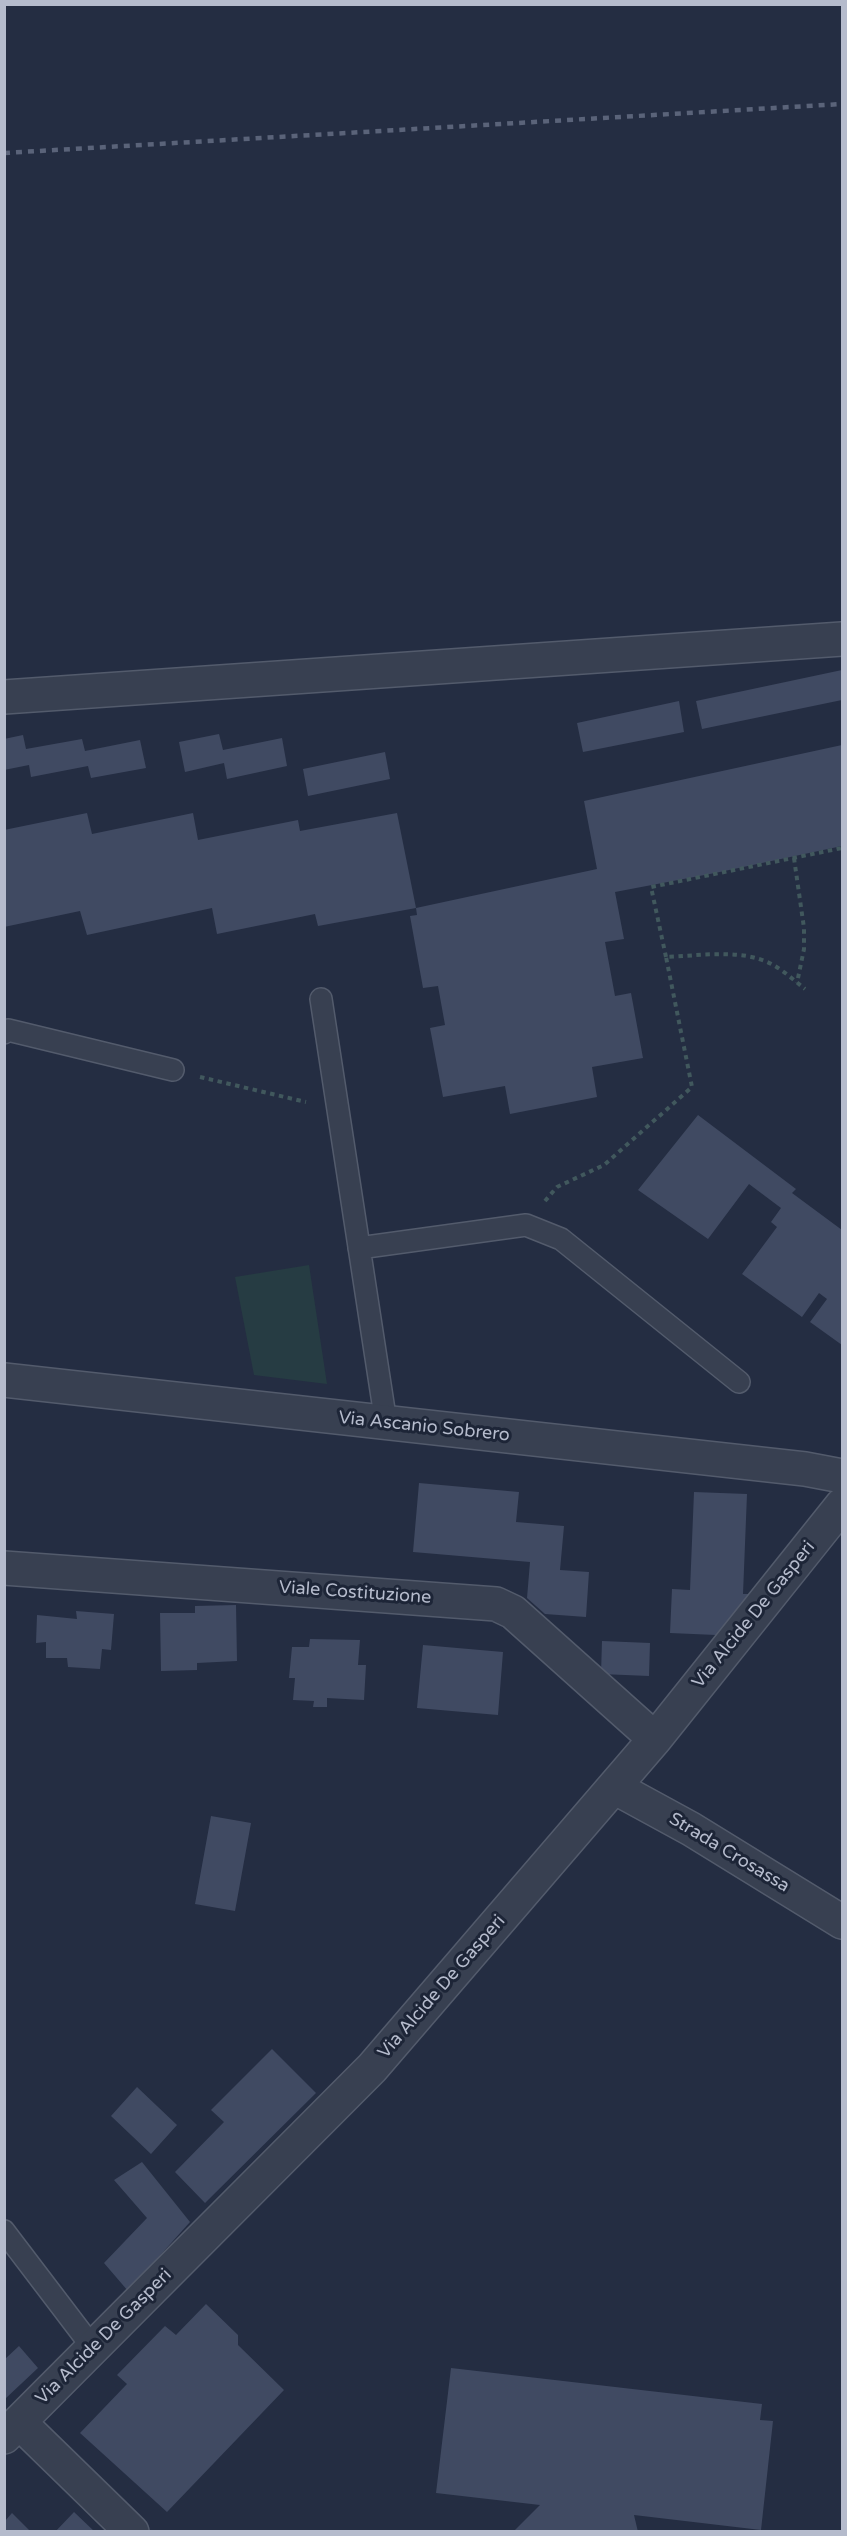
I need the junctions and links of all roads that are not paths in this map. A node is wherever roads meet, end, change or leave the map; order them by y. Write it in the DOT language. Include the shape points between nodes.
graph roads {
  1 [pos="843,639"];
  2 [pos="4,697"];
  3 [pos="321,999"];
  4 [pos="4,1033"];
  5 [pos="173,1070"];
  6 [pos="359,1248"];
  7 [pos="4,1380"];
  8 [pos="739,1382"];
  9 [pos="386,1423"];
  10 [pos="843,1476"];
  11 [pos="843,1505"];
  12 [pos="4,1568"];
  13 [pos="655,1739"];
  14 [pos="614,1787"];
  15 [pos="843,1922"];
  16 [pos="4,2231"];
  17 [pos="93,2348"];
  18 [pos="12,2429"];
  19 [pos="132,2532"];
  1 -- 2 [label="street"];
  3 -- 6 [label="lane"];
  4 -- 5 [label="lane" via="8,1030"];
  6 -- 8 [label="lane" via="526,1225 561,1239"];
  6 -- 9 [label="lane"];
  7 -- 9 [label="street, Via Ascanio Sobrero"];
  9 -- 10 [label="street, Via Ascanio Sobrero"];
  11 -- 13 [label="street, Via Alcide De Gasperi"];
  12 -- 13 [label="street, Viale Costituzione" via="496,1604 513,1612"];
  13 -- 14 [label="street, Via Alcide De Gasperi"];
  14 -- 15 [label="street, Strada Crosassa"];
  14 -- 17 [label="street, Via Alcide De Gasperi" via="372,2068"];
  16 -- 17 [label="lane"];
  17 -- 18 [label="street, Via Alcide De Gasperi"];
  18 -- 19 [label="street" via="49,2451"];
}
